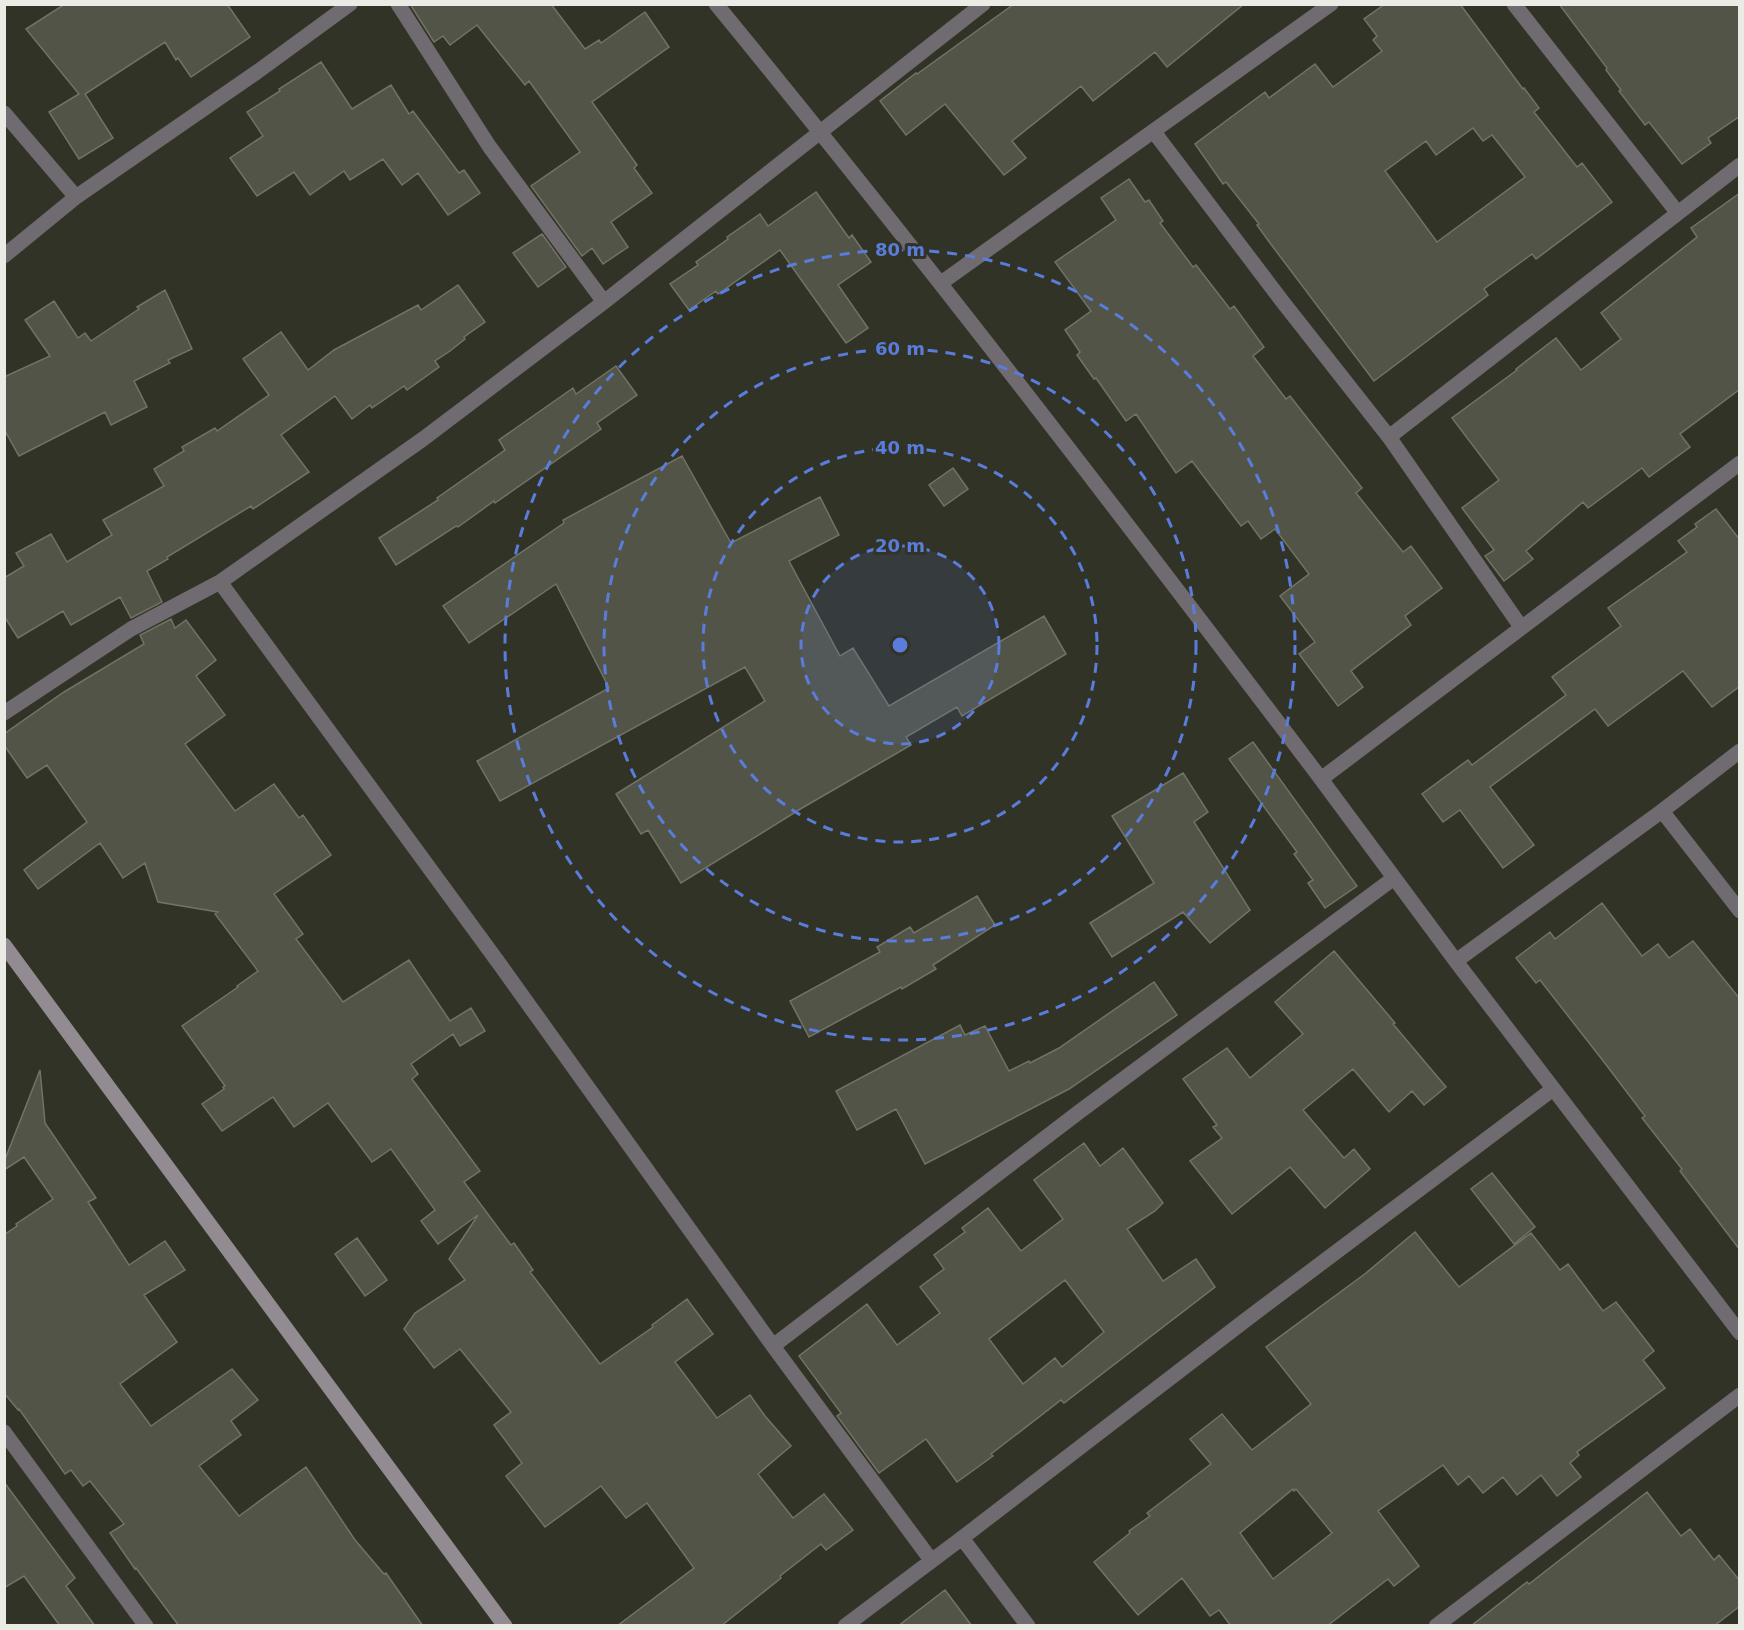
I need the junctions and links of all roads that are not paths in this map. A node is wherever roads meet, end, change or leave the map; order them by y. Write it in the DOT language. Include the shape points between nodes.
graph roads {
  1 [pos="350,4"];
  2 [pos="398,4"];
  3 [pos="716,4"];
  4 [pos="983,4"];
  5 [pos="1331,4"];
  6 [pos="1514,4"];
  7 [pos="4,113"];
  8 [pos="1154,132"];
  9 [pos="822,133"];
  10 [pos="1740,165"];
  11 [pos="76,197"];
  12 [pos="1677,212"];
  13 [pos="4,256"];
  14 [pos="941,283"];
  15 [pos="604,302"];
  16 [pos="1389,437"];
  17 [pos="1740,464"];
  18 [pos="220,582"];
  19 [pos="1521,627"];
  20 [pos="4,713"];
  21 [pos="1740,752"];
  22 [pos="1321,779"];
  23 [pos="1662,811"];
  24 [pos="1394,878"];
  25 [pos="1740,911"];
  26 [pos="4,945"];
  27 [pos="1456,961"];
  28 [pos="1553,1089"];
  29 [pos="1740,1333"];
  30 [pos="773,1346"];
  31 [pos="1740,1395"];
  32 [pos="4,1432"];
  33 [pos="962,1538"];
  34 [pos="931,1560"];
  35 [pos="146,1626"];
  36 [pos="506,1626"];
  37 [pos="845,1626"];
  38 [pos="1028,1626"];
  39 [pos="1436,1626"];
  1 -- 11 [label="street"];
  2 -- 15 [label="street" via="489,146"];
  3 -- 9 [label="street"];
  4 -- 9 [label="street"];
  5 -- 8 [label="street"];
  6 -- 12 [label="street"];
  7 -- 11 [label="street"];
  8 -- 14 [label="street"];
  8 -- 16 [label="street"];
  9 -- 14 [label="street"];
  9 -- 15 [label="street"];
  10 -- 12 [label="street"];
  11 -- 13 [label="street"];
  12 -- 16 [label="street"];
  14 -- 22 [label="street"];
  15 -- 18 [label="street" via="423,439"];
  16 -- 19 [label="street"];
  17 -- 19 [label="street"];
  18 -- 20 [label="street" via="131,629"];
  18 -- 30 [label="street"];
  19 -- 22 [label="street"];
  21 -- 23 [label="street"];
  22 -- 24 [label="street"];
  23 -- 25 [label="street"];
  23 -- 27 [label="street"];
  24 -- 27 [label="street"];
  24 -- 30 [label="street"];
  26 -- 36 [label="street"];
  27 -- 28 [label="street"];
  28 -- 29 [label="street"];
  28 -- 33 [label="street"];
  30 -- 34 [label="street"];
  31 -- 39 [label="street"];
  32 -- 35 [label="street"];
  33 -- 34 [label="street"];
  33 -- 38 [label="street"];
  34 -- 37 [label="street"];
}
